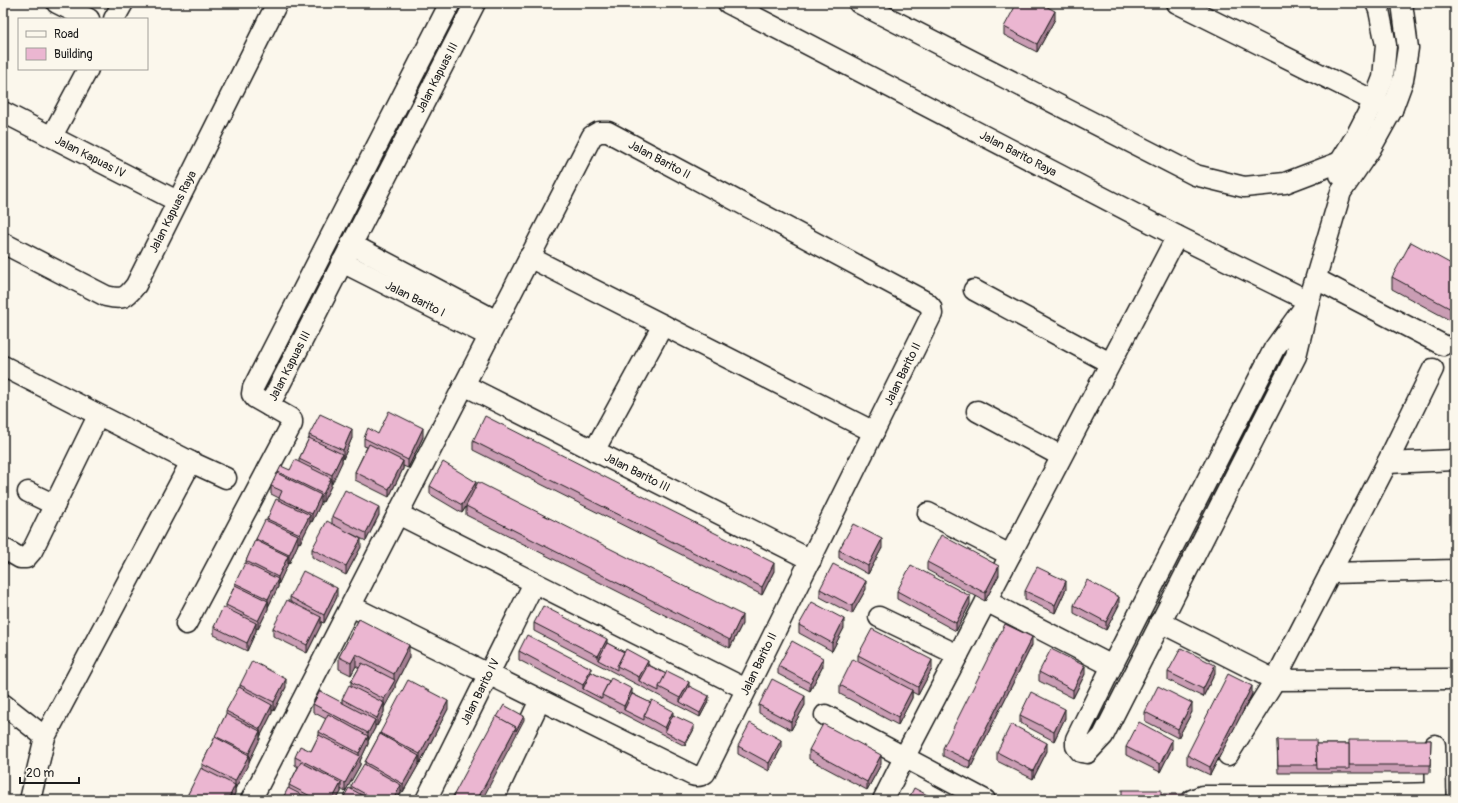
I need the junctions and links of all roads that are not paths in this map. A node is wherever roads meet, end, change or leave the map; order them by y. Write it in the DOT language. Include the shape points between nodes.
graph roads {
  1 [pos="57,3"];
  2 [pos="122,3"];
  3 [pos="277,3"];
  4 [pos="450,3"];
  5 [pos="475,3"];
  6 [pos="728,3"];
  7 [pos="859,3"];
  8 [pos="1178,3"];
  9 [pos="1376,3"];
  10 [pos="1402,3"];
  11 [pos="87,18"];
  12 [pos="114,18"];
  13 [pos="87,70"];
  14 [pos="1374,101"];
  15 [pos="1392,110"];
  16 [pos="3,112"];
  17 [pos="52,136"];
  18 [pos="1340,162"];
  19 [pos="1340,194"];
  20 [pos="177,201"];
  21 [pos="1177,236"];
  22 [pos="3,243"];
  23 [pos="351,244"];
  24 [pos="529,258"];
  25 [pos="342,262"];
  26 [pos="1316,279"];
  27 [pos="974,290"];
  28 [pos="1309,301"];
  29 [pos="663,325"];
  30 [pos="493,328"];
  31 [pos="1443,345"];
  32 [pos="1110,363"];
  33 [pos="3,366"];
  34 [pos="1433,369"];
  35 [pos="464,385"];
  36 [pos="269,406"];
  37 [pos="977,411"];
  38 [pos="98,416"];
  39 [pos="874,432"];
  40 [pos="594,451"];
  41 [pos="1062,456"];
  42 [pos="1455,460"];
  43 [pos="1217,461"];
  44 [pos="191,462"];
  45 [pos="1387,463"];
  46 [pos="1238,470"];
  47 [pos="226,478"];
  48 [pos="28,492"];
  49 [pos="54,505"];
  50 [pos="928,513"];
  51 [pos="398,514"];
  52 [pos="3,548"];
  53 [pos="1010,555"];
  54 [pos="810,560"];
  55 [pos="1455,570"];
  56 [pos="1330,573"];
  57 [pos="534,583"];
  58 [pos="986,601"];
  59 [pos="351,606"];
  60 [pos="879,617"];
  61 [pos="1160,622"];
  62 [pos="186,624"];
  63 [pos="958,655"];
  64 [pos="1112,666"];
  65 [pos="489,675"];
  66 [pos="1455,679"];
  67 [pos="1275,680"];
  68 [pos="746,689"];
  69 [pos="540,700"];
  70 [pos="3,704"];
  71 [pos="826,715"];
  72 [pos="45,737"];
  73 [pos="1435,745"];
  74 [pos="1228,756"];
  75 [pos="904,758"];
  76 [pos="1436,796"];
  77 [pos="1313,798"];
  78 [pos="30,800"];
  79 [pos="251,800"];
  80 [pos="426,800"];
  81 [pos="493,800"];
  82 [pos="883,800"];
  83 [pos="985,800"];
  84 [pos="1192,800"];
  1 -- 11 [label="street"];
  2 -- 12 [label="street"];
  3 -- 20 [label="street, Jalan Kapuas Raya"];
  4 -- 36 [label="street, Jalan Kapuas III" via="253,388 252,394 255,398"];
  5 -- 23 [label="street, Jalan Kapuas III"];
  6 -- 21 [label="street, Jalan Barito Raya"];
  7 -- 18 [label="street" via="1195,175 1251,187 1284,183"];
  8 -- 14 [label="street"];
  9 -- 14 [label="street" via="1386,45 1383,78"];
  10 -- 15 [label="street" via="1408,48 1403,80"];
  13 -- 17 [label="street"];
  14 -- 15 [label="street"];
  14 -- 18 [label="street"];
  15 -- 19 [label="street" via="1371,148"];
  16 -- 17 [label="street, Jalan Kapuas IV"];
  17 -- 20 [label="street, Jalan Kapuas IV"];
  18 -- 19 [label="street"];
  19 -- 26 [label="street"];
  20 -- 22 [label="street, Jalan Kapuas Raya" via="136,285 127,295 118,299 106,296"];
  21 -- 28 [label="street, Jalan Barito Raya"];
  21 -- 32 [label="street"];
  23 -- 25 [label="street, Jalan Kapuas III"];
  23 -- 30 [label="street, Jalan Barito I"];
  24 -- 29 [label="street"];
  24 -- 30 [label="street"];
  24 -- 39 [label="street, Jalan Barito II" via="592,136 599,132 608,132 926,302 931,307 932,314"];
  25 -- 30 [label="street, Jalan Barito I"];
  25 -- 36 [label="street, Jalan Kapuas III"];
  26 -- 28 [label="street"];
  26 -- 31 [label="street"];
  27 -- 32 [label="street"];
  28 -- 43 [label="street" via="1274,349"];
  28 -- 46 [label="street" via="1296,356"];
  29 -- 39 [label="street"];
  29 -- 40 [label="street"];
  30 -- 35 [label="street"];
  32 -- 41 [label="street"];
  33 -- 38 [label="street"];
  34 -- 45 [label="street"];
  35 -- 40 [label="street, Jalan Barito III"];
  35 -- 51 [label="street"];
  36 -- 62 [label="street" via="290,418 292,424"];
  37 -- 41 [label="street"];
  38 -- 44 [label="street"];
  38 -- 49 [label="street"];
  39 -- 54 [label="street, Jalan Barito II"];
  40 -- 54 [label="street, Jalan Barito III"];
  41 -- 53 [label="street"];
  42 -- 45 [label="street"];
  43 -- 46 [label="street"];
  43 -- 64 [label="street"];
  44 -- 47 [label="street"];
  44 -- 72 [label="street"];
  45 -- 56 [label="street"];
  46 -- 61 [label="street"];
  48 -- 49 [label="street"];
  49 -- 52 [label="street" via="32,551 26,558 20,558"];
  50 -- 53 [label="street"];
  51 -- 57 [label="street"];
  51 -- 59 [label="street"];
  53 -- 58 [label="street"];
  54 -- 68 [label="street, Jalan Barito II"];
  55 -- 56 [label="street"];
  56 -- 67 [label="street"];
  57 -- 65 [label="street, Jalan Barito IV"];
  57 -- 68 [label="street"];
  58 -- 63 [label="street"];
  58 -- 64 [label="street"];
  59 -- 65 [label="street"];
  59 -- 79 [label="street"];
  60 -- 63 [label="street"];
  61 -- 64 [label="street" via="1103,736 1087,753 1081,752 1076,746 1076,739"];
  61 -- 67 [label="street"];
  63 -- 75 [label="street"];
  65 -- 69 [label="street"];
  65 -- 80 [label="street, Jalan Barito IV"];
  66 -- 67 [label="street"];
  67 -- 74 [label="street"];
  68 -- 69 [label="street, Jalan Barito II" via="705,773 700,776 692,775"];
  69 -- 81 [label="street"];
  70 -- 72 [label="street"];
  71 -- 75 [label="street"];
  72 -- 78 [label="street"];
  73 -- 76 [label="street"];
  75 -- 82 [label="street"];
  75 -- 83 [label="street"];
  76 -- 77 [label="street"];
  77 -- 84 [label="street" via="1202,796"];
}
